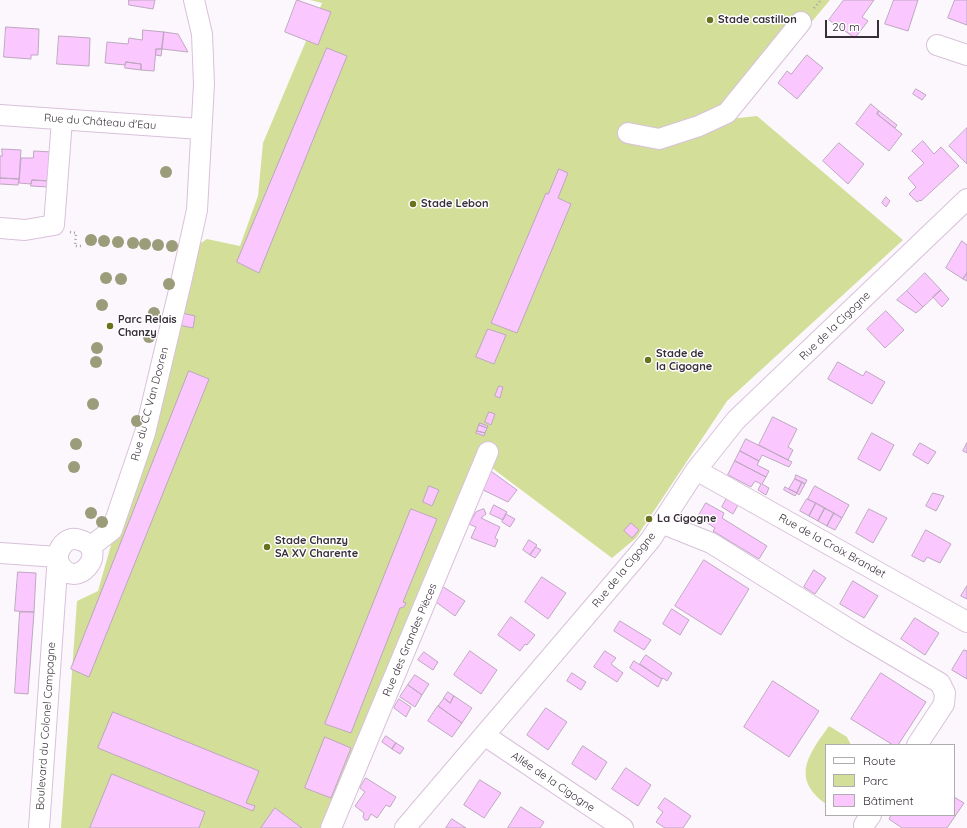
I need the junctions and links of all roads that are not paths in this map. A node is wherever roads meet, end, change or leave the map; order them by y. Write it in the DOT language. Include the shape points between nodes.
graph roads {
  1 [pos="194,0"];
  2 [pos="801,22"];
  3 [pos="937,45"];
  4 [pos="967,55"];
  5 [pos="0,115"];
  6 [pos="62,120"];
  7 [pos="201,129"];
  8 [pos="628,133"];
  9 [pos="967,199"];
  10 [pos="0,228"];
  11 [pos="488,452"];
  12 [pos="696,470"];
  13 [pos="661,523"];
  14 [pos="90,548"];
  15 [pos="0,553"];
  16 [pos="58,559"];
  17 [pos="75,574"];
  18 [pos="967,622"];
  19 [pos="54,623"];
  20 [pos="484,735"];
  21 [pos="918,744"];
  22 [pos="39,828"];
  23 [pos="331,828"];
  24 [pos="405,828"];
  25 [pos="623,828"];
  1 -- 7 [label="street, Rue du CC Van Dooren" via="202,34 204,84"];
  2 -- 8 [label="street" via="726,113 659,139"];
  3 -- 4 [label="street"];
  5 -- 6 [label="street, Rue du Château d'Eau"];
  6 -- 7 [label="street, Rue du Château d'Eau"];
  6 -- 10 [label="street" via="54,225 25,230"];
  7 -- 14 [label="street, Rue du CC Van Dooren" via="197,210 145,433 112,530"];
  9 -- 12 [label="street, Rue de la Cigogne" via="736,420"];
  11 -- 23 [label="street, Rue des Grandes Pièces"];
  12 -- 13 [label="street, Rue de la Cigogne"];
  12 -- 18 [label="street, Rue de la Croix Brandet"];
  13 -- 20 [label="street, Rue de la Cigogne" via="624,572"];
  13 -- 21 [label="street" via="711,543 940,683 945,693 944,704"];
  14 -- 16 [label="street" via="84,541 72,539 62,544"];
  14 -- 17 [label="street" via="93,555 90,566"];
  15 -- 16 [label="street"];
  16 -- 17 [label="street" via="65,570"];
  16 -- 19 [label="street, Boulevard du Colonel Campagne"];
  17 -- 19 [label="street, Boulevard du Colonel Campagne"];
  19 -- 22 [label="street, Boulevard du Colonel Campagne"];
  20 -- 24 [label="street, Rue de la Cigogne"];
  20 -- 25 [label="street, Allée de la Cigogne"];
}
